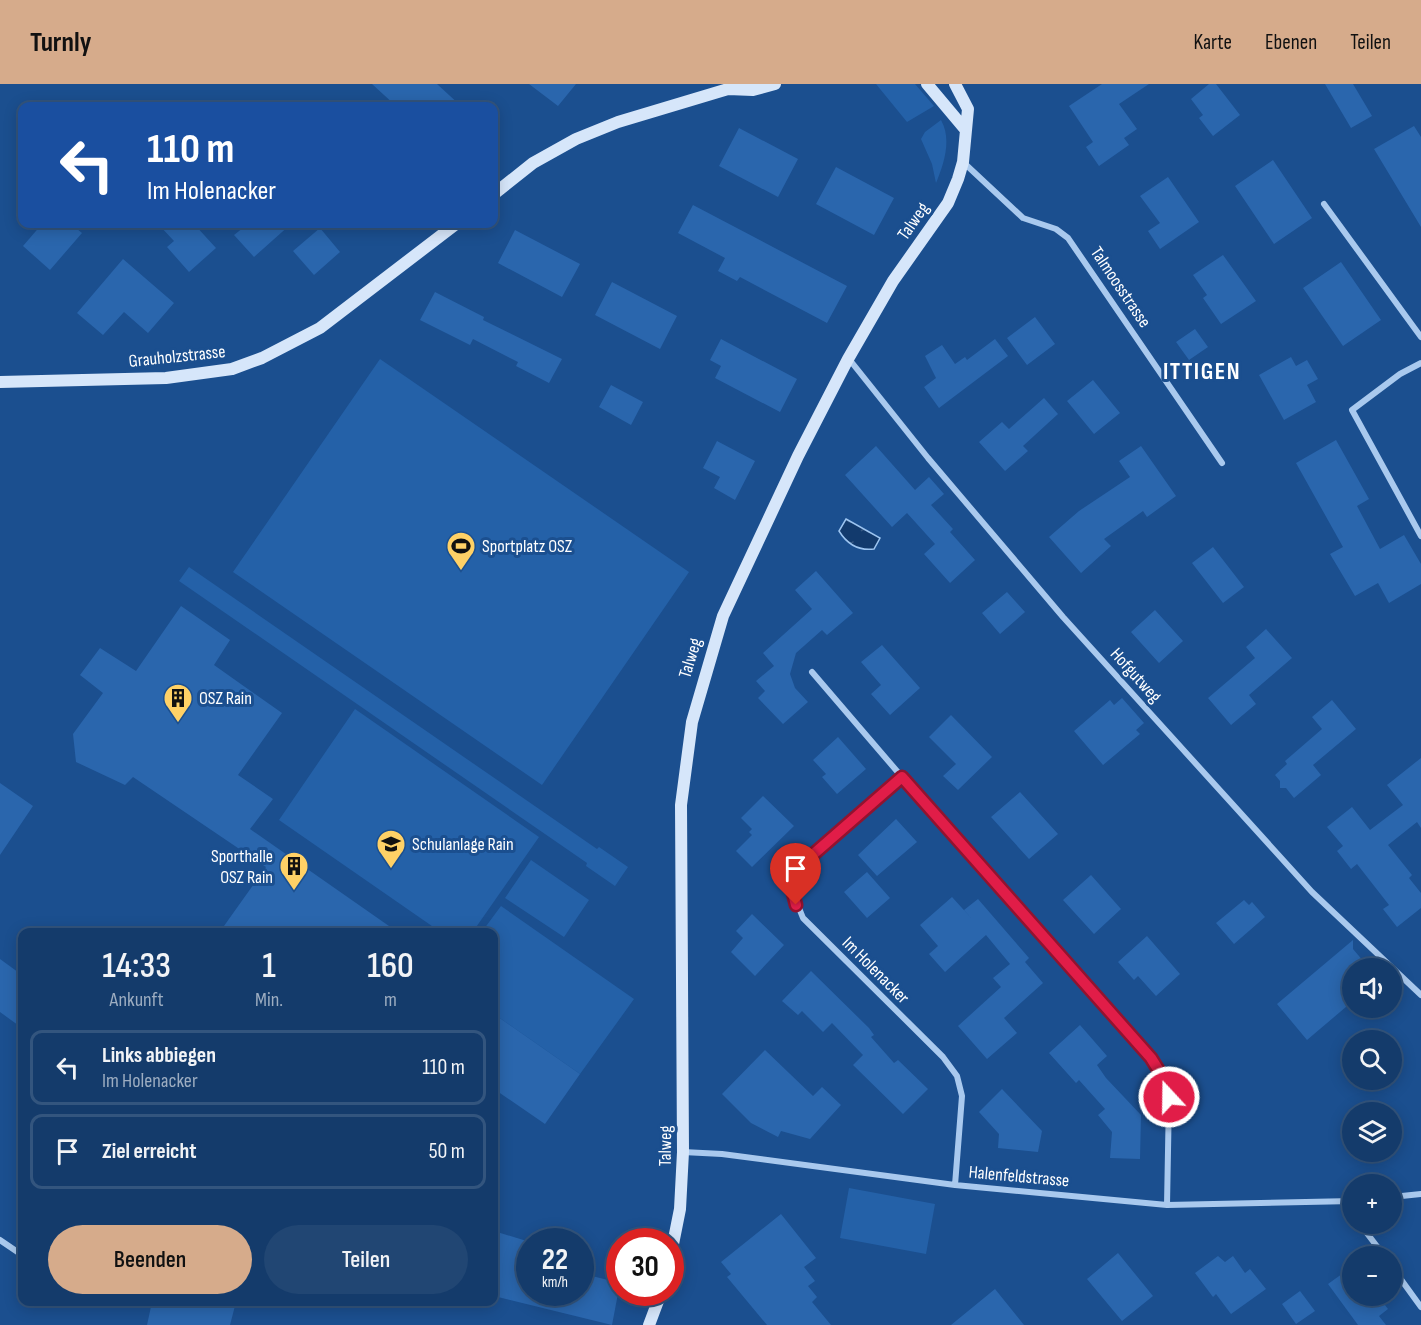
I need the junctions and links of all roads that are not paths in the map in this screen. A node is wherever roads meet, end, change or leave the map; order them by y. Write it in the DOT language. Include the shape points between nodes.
graph roads {
  1 [pos="776,84"];
  2 [pos="927,84"];
  3 [pos="955,84"];
  4 [pos="730,86"];
  5 [pos="964,128"];
  6 [pos="963,162"];
  7 [pos="498,191"];
  8 [pos="1324,204"];
  9 [pos="451,228"];
  10 [pos="1421,337"];
  11 [pos="848,359"];
  12 [pos="1421,363"];
  13 [pos="0,382"];
  14 [pos="1222,463"];
  15 [pos="1421,536"];
  16 [pos="812,672"];
  17 [pos="902,777"];
  18 [pos="1421,995"];
  19 [pos="684,1152"];
  20 [pos="955,1185"];
  21 [pos="1421,1194"];
  22 [pos="1402,1196"];
  23 [pos="1342,1202"];
  24 [pos="1167,1204"];
  25 [pos="676,1228"];
  26 [pos="0,1240"];
  27 [pos="18,1252"];
  28 [pos="1402,1281"];
  29 [pos="656,1306"];
  30 [pos="1421,1307"];
  31 [pos="649,1325"];
  1 -- 4 [label="street" via="753,90"];
  2 -- 5 [label="street"];
  3 -- 5 [label="street, Talweg" via="968,109"];
  4 -- 7 [label="street" via="576,139 533,163"];
  5 -- 6 [label="street, Talweg"];
  6 -- 11 [label="street, Talweg" via="948,203 893,281"];
  6 -- 14 [label="street, Talmoosstrasse" via="1023,218 1056,229 1068,238"];
  8 -- 10 [label="street"];
  9 -- 13 [label="street, Grauholzstrasse" via="320,328 232,369 166,378"];
  11 -- 18 [label="street, Hofgutweg" via="1071,626 1312,892"];
  11 -- 19 [label="street, Talweg" via="723,616 692,722 681,806"];
  12 -- 15 [label="street" via="1352,410"];
  16 -- 17 [label="street"];
  17 -- 20 [label="street, Im Holenacker" via="801,865 793,893 803,918 943,1057 957,1076 962,1096"];
  17 -- 24 [label="street" via="1151,1058 1164,1079 1169,1097"];
  19 -- 20 [label="street, Halenfeldstrasse"];
  19 -- 25 [label="street, Talweg"];
  20 -- 24 [label="street, Halenfeldstrasse"];
  21 -- 22 [label="street"];
  23 -- 24 [label="street, Halenfeldstrasse"];
  26 -- 27 [label="street"];
  28 -- 30 [label="street"];
  29 -- 31 [label="street"];
}
